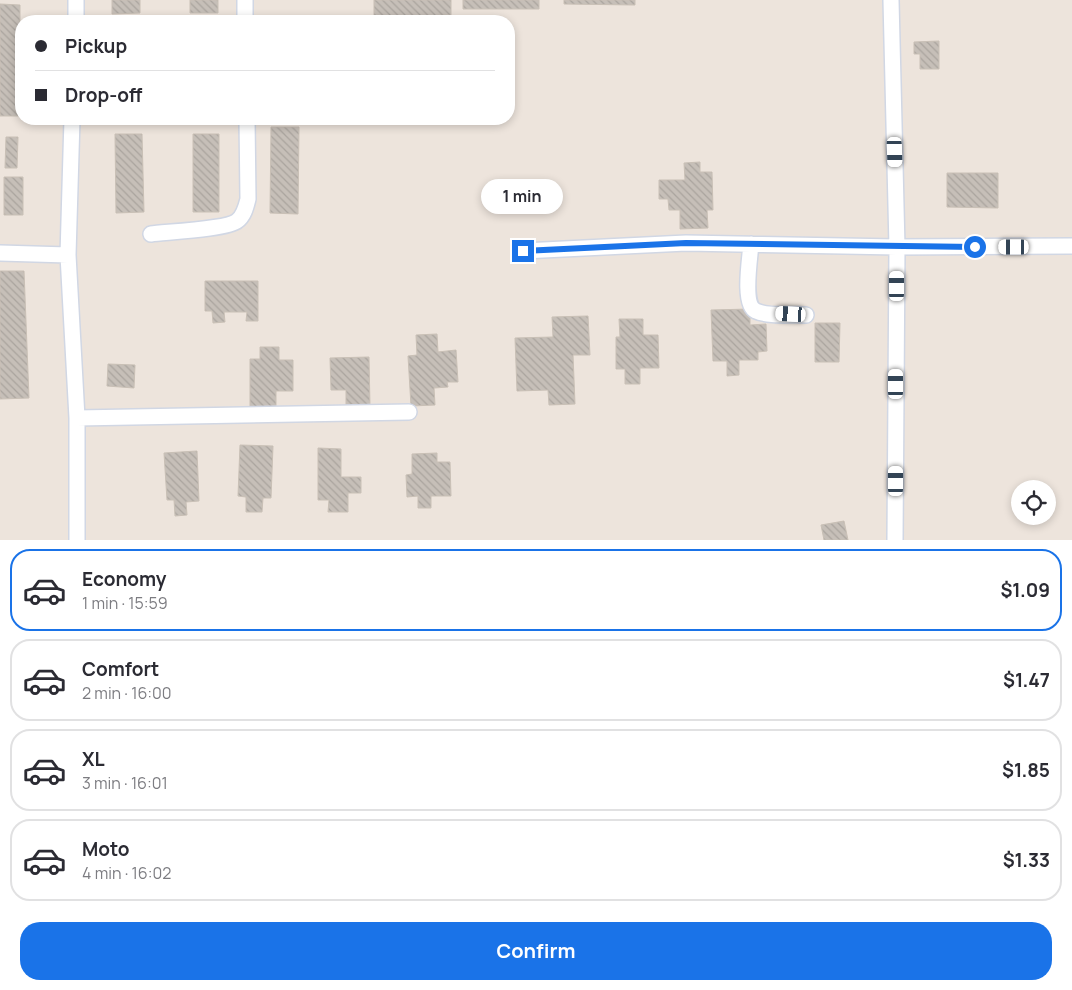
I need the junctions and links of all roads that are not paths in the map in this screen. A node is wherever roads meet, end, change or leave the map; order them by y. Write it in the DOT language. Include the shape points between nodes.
graph roads {
  1 [pos="76,0"];
  2 [pos="245,0"];
  3 [pos="891,0"];
  4 [pos="76,15"];
  5 [pos="245,15"];
  6 [pos="72,125"];
  7 [pos="247,125"];
  8 [pos="151,234"];
  9 [pos="751,244"];
  10 [pos="1072,246"];
  11 [pos="897,247"];
  12 [pos="523,251"];
  13 [pos="0,254"];
  14 [pos="68,255"];
  15 [pos="806,314"];
  16 [pos="408,412"];
  17 [pos="77,418"];
  18 [pos="77,540"];
  19 [pos="896,540"];
  1 -- 4 [label="street"];
  2 -- 5 [label="street"];
  3 -- 11 [label="street"];
  6 -- 14 [label="street"];
  7 -- 8 [label="street" via="248,200 237,222"];
  9 -- 11 [label="street"];
  9 -- 12 [label="street" via="686,243"];
  9 -- 15 [label="street" via="749,305 761,312"];
  10 -- 11 [label="street"];
  11 -- 19 [label="street"];
  13 -- 14 [label="street"];
  14 -- 17 [label="street"];
  16 -- 17 [label="street"];
  17 -- 18 [label="street"];
}
